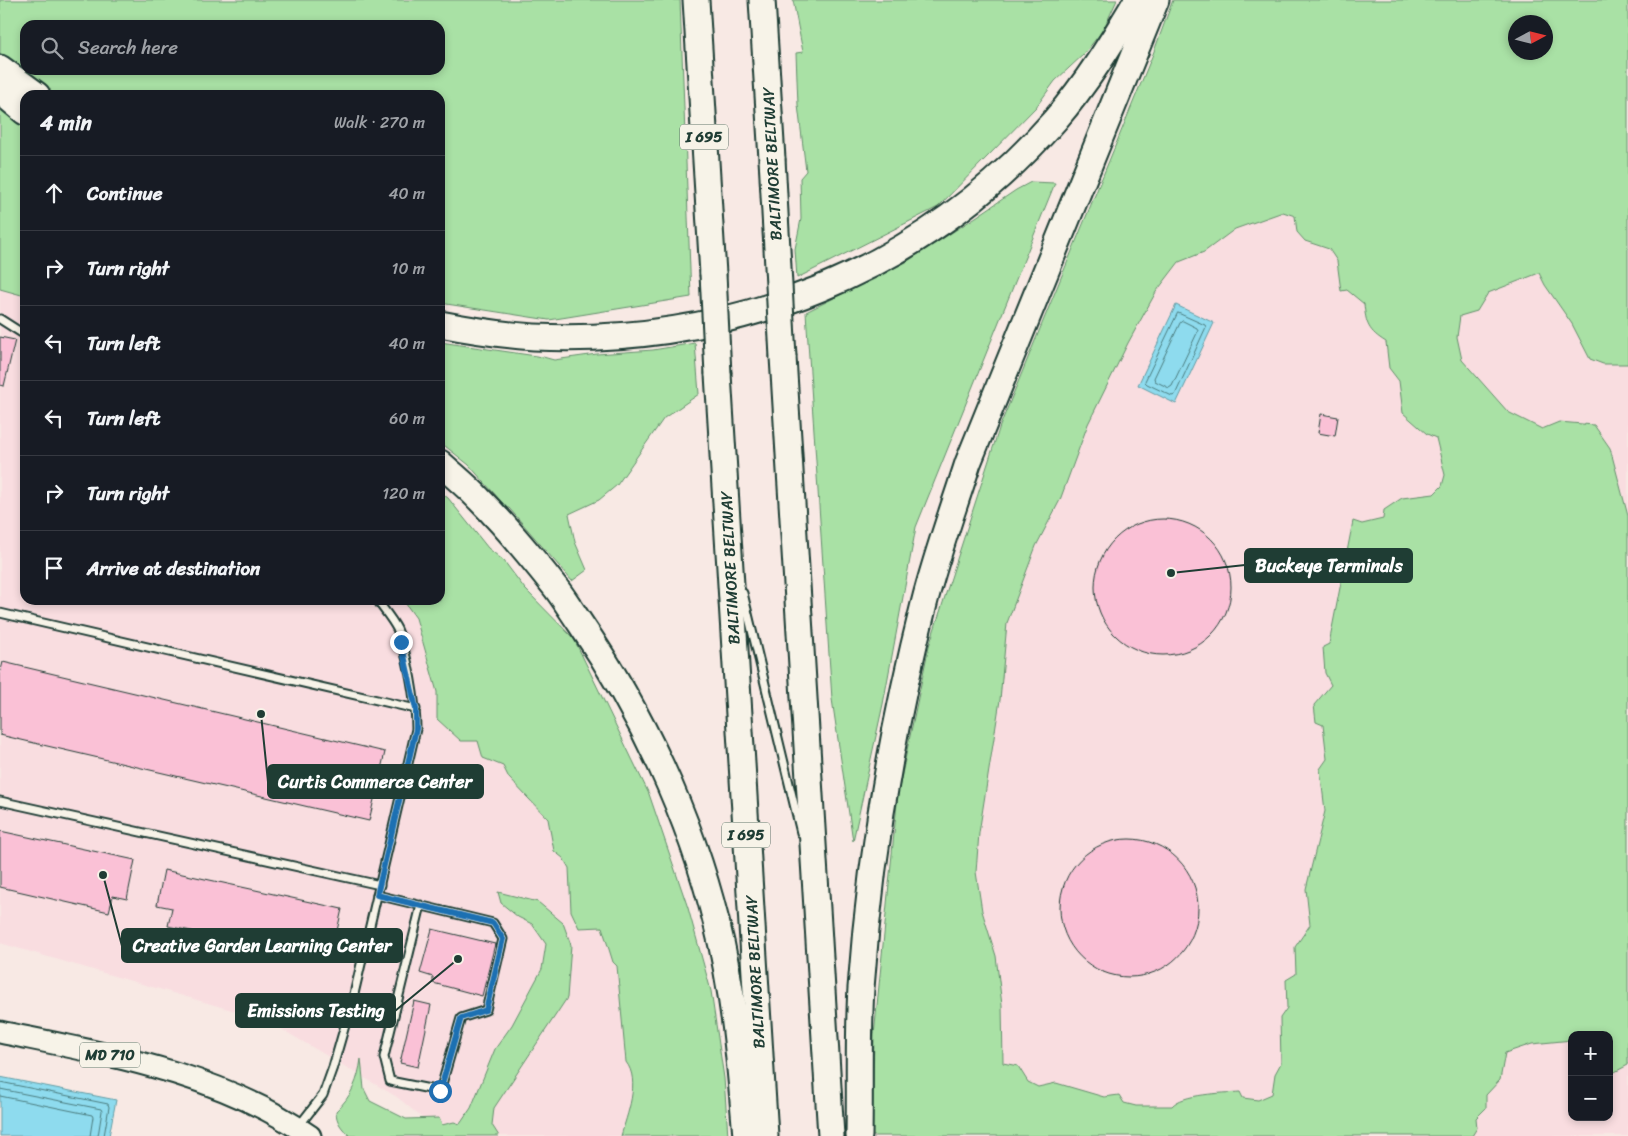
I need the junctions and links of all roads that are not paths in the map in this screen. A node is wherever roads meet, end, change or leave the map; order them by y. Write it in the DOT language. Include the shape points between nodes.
graph roads {
  1 [pos="696,0"];
  2 [pos="762,0"];
  3 [pos="1137,0"];
  4 [pos="1156,0"];
  5 [pos="0,68"];
  6 [pos="30,90"];
  7 [pos="0,91"];
  8 [pos="20,108"];
  9 [pos="0,319"];
  10 [pos="445,325"];
  11 [pos="20,332"];
  12 [pos="445,468"];
  13 [pos="728,534"];
  14 [pos="738,573"];
  15 [pos="740,583"];
  16 [pos="380,605"];
  17 [pos="0,613"];
  18 [pos="416,709"];
  19 [pos="0,801"];
  20 [pos="804,845"];
  21 [pos="806,855"];
  22 [pos="380,885"];
  23 [pos="816,894"];
  24 [pos="377,895"];
  25 [pos="421,905"];
  26 [pos="0,1032"];
  27 [pos="304,1132"];
  28 [pos="746,1136"];
  29 [pos="765,1136"];
  30 [pos="831,1136"];
  31 [pos="859,1136"];
  1 -- 13 [label="highway, BALTIMORE BELTWAY / I 695, bridge"];
  2 -- 23 [label="highway, BALTIMORE BELTWAY, bridge"];
  3 -- 10 [label="highway" via="1085,81 1020,158 939,224 850,276 760,310 642,335 533,337"];
  4 -- 31 [label="highway" via="968,463 924,603 883,793 872,882 861,989"];
  5 -- 6 [label="highway"];
  7 -- 8 [label="highway"];
  9 -- 11 [label="lane"];
  12 -- 28 [label="highway" via="479,499 554,584 617,680 648,738 697,855 716,921 739,1046"];
  13 -- 14 [label="lane"];
  13 -- 29 [label="highway, BALTIMORE BELTWAY / I 695"];
  15 -- 20 [label="lane"];
  16 -- 18 [label="lane" via="396,629"];
  17 -- 18 [label="lane"];
  18 -- 22 [label="lane" via="416,729"];
  19 -- 22 [label="lane"];
  21 -- 23 [label="lane"];
  22 -- 24 [label="lane"];
  23 -- 30 [label="highway, BALTIMORE BELTWAY"];
  24 -- 25 [label="lane"];
  24 -- 27 [label="lane" via="334,1068"];
  25 -- 25 [label="lane" via="384,1057 390,1080 440,1091 461,1018 486,1010 503,939 493,923"];
  26 -- 27 [label="main road, MD 710" via="95,1052 217,1087"];
}
